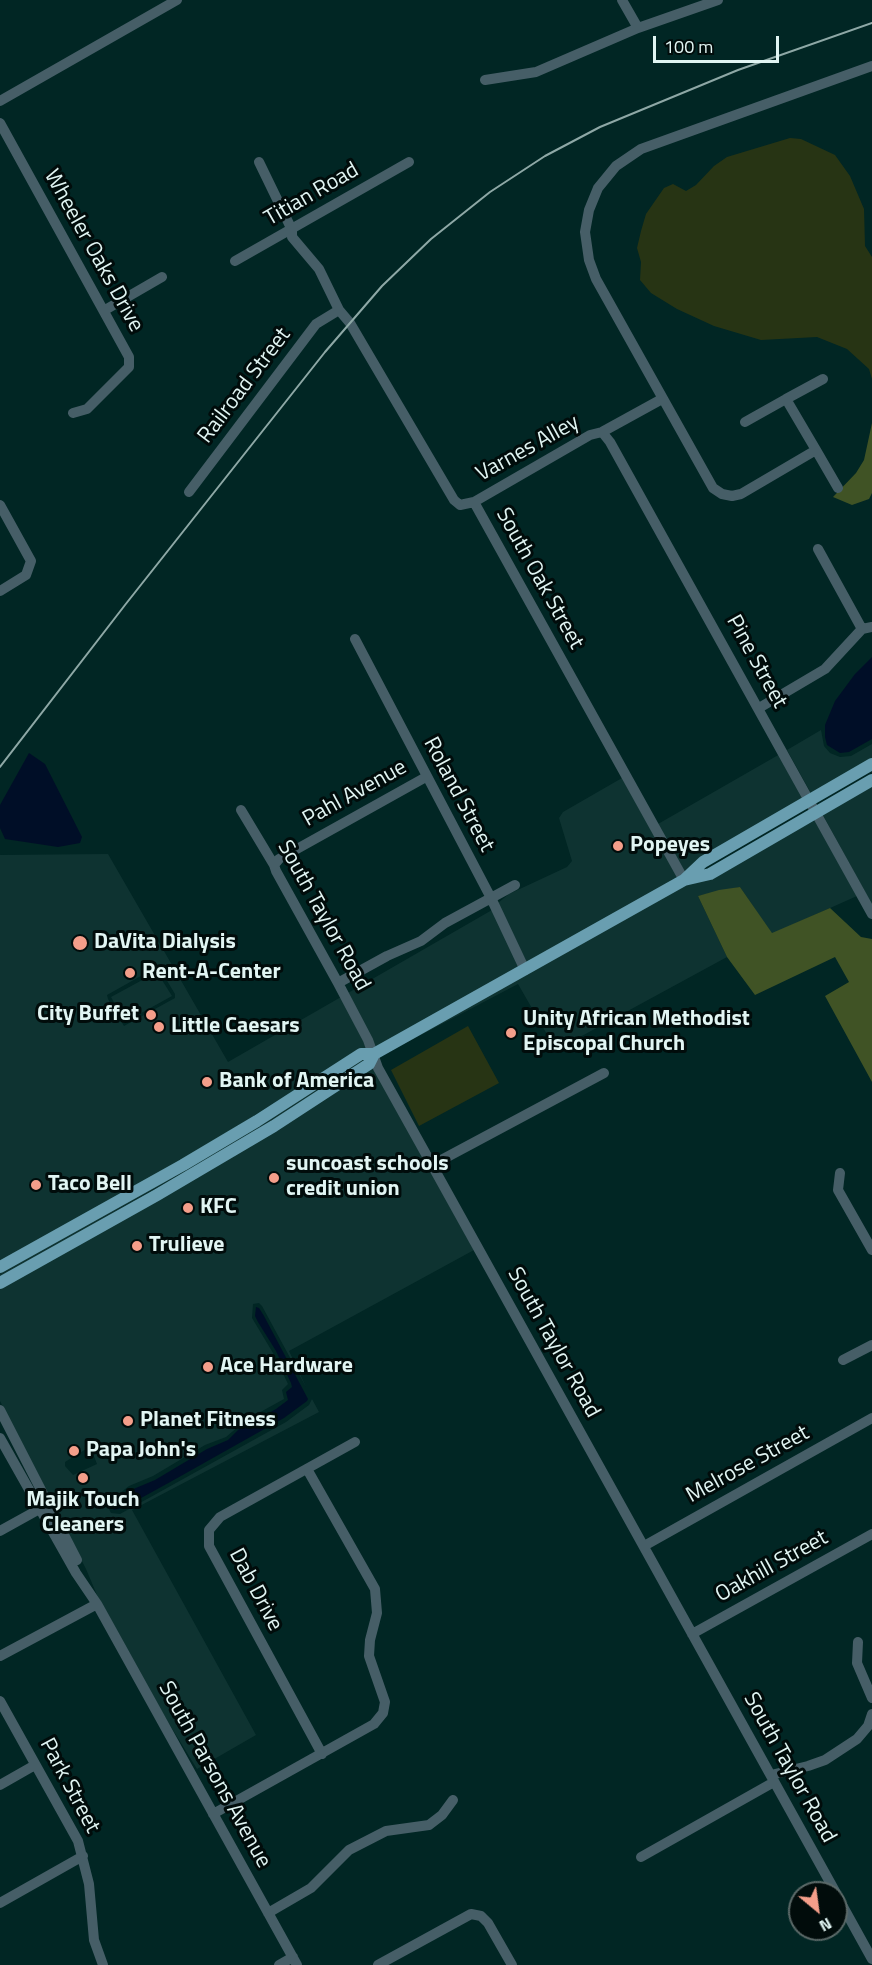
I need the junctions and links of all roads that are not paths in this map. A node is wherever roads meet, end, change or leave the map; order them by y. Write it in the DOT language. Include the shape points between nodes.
graph roads {
  1 [pos="177,0"];
  2 [pos="622,0"];
  3 [pos="718,0"];
  4 [pos="638,28"];
  5 [pos="872,66"];
  6 [pos="485,80"];
  7 [pos="0,100"];
  8 [pos="0,123"];
  9 [pos="259,162"];
  10 [pos="409,162"];
  11 [pos="292,230"];
  12 [pos="235,261"];
  13 [pos="162,277"];
  14 [pos="105,310"];
  15 [pos="339,310"];
  16 [pos="823,379"];
  17 [pos="662,399"];
  18 [pos="786,399"];
  19 [pos="74,413"];
  20 [pos="745,422"];
  21 [pos="602,432"];
  22 [pos="816,450"];
  23 [pos="838,488"];
  24 [pos="189,492"];
  25 [pos="474,502"];
  26 [pos="0,505"];
  27 [pos="818,549"];
  28 [pos="0,591"];
  29 [pos="867,628"];
  30 [pos="355,639"];
  31 [pos="759,708"];
  32 [pos="872,764"];
  33 [pos="426,777"];
  34 [pos="872,780"];
  35 [pos="810,801"];
  36 [pos="240,810"];
  37 [pos="817,813"];
  38 [pos="274,865"];
  39 [pos="684,880"];
  40 [pos="516,885"];
  41 [pos="491,898"];
  42 [pos="872,914"];
  43 [pos="525,969"];
  44 [pos="338,983"];
  45 [pos="374,1054"];
  46 [pos="604,1072"];
  47 [pos="432,1165"];
  48 [pos="840,1173"];
  49 [pos="872,1250"];
  50 [pos="0,1267"];
  51 [pos="0,1283"];
  52 [pos="872,1345"];
  53 [pos="843,1360"];
  54 [pos="0,1410"];
  55 [pos="872,1418"];
  56 [pos="0,1438"];
  57 [pos="355,1442"];
  58 [pos="307,1469"];
  59 [pos="44,1507"];
  60 [pos="0,1531"];
  61 [pos="872,1534"];
  62 [pos="644,1546"];
  63 [pos="97,1604"];
  64 [pos="692,1634"];
  65 [pos="858,1642"];
  66 [pos="0,1656"];
  67 [pos="872,1698"];
  68 [pos="0,1701"];
  69 [pos="872,1714"];
  70 [pos="322,1754"];
  71 [pos="35,1765"];
  72 [pos="772,1779"];
  73 [pos="0,1785"];
  74 [pos="453,1800"];
  75 [pos="213,1814"];
  76 [pos="83,1856"];
  77 [pos="641,1857"];
  78 [pos="829,1881"];
  79 [pos="0,1903"];
  80 [pos="268,1913"];
  81 [pos="848,1915"];
  82 [pos="872,1959"];
  83 [pos="295,1961"];
  84 [pos="101,1962"];
  85 [pos="88,1965"];
  86 [pos="279,1965"];
  87 [pos="378,1965"];
  88 [pos="512,1965"];
  1 -- 7 [label="street"];
  2 -- 4 [label="street"];
  3 -- 4 [label="street"];
  4 -- 6 [label="street" via="536,72"];
  5 -- 17 [label="street" via="641,149 616,166 598,188 585,232 589,260"];
  8 -- 14 [label="street, Wheeler Oaks Drive"];
  9 -- 11 [label="street, South Oak Street"];
  10 -- 11 [label="street, Titian Road"];
  11 -- 12 [label="street, Titian Road"];
  11 -- 15 [label="street, South Oak Street" via="292,237 319,269"];
  13 -- 14 [label="street"];
  14 -- 19 [label="street, Wheeler Oaks Drive" via="129,357 129,367 87,409"];
  15 -- 24 [label="street, Railroad Street" via="316,324"];
  15 -- 25 [label="street, South Oak Street" via="454,500 460,505"];
  16 -- 18 [label="street"];
  17 -- 21 [label="street, Varnes Alley"];
  17 -- 22 [label="street" via="713,488 722,494 741,494"];
  18 -- 20 [label="street"];
  18 -- 22 [label="street"];
  21 -- 25 [label="street, Varnes Alley" via="590,435"];
  21 -- 31 [label="street, Pine Street"];
  22 -- 23 [label="street"];
  25 -- 39 [label="street, South Oak Street"];
  26 -- 28 [label="street" via="31,561 26,575"];
  27 -- 29 [label="street"];
  29 -- 31 [label="street" via="825,669"];
  30 -- 33 [label="street, Roland Street"];
  31 -- 35 [label="street, Pine Street"];
  32 -- 35 [label="main road"];
  33 -- 38 [label="street, Pahl Avenue"];
  33 -- 41 [label="street, Roland Street"];
  34 -- 37 [label="main road"];
  35 -- 37 [label="street, Pine Street"];
  35 -- 39 [label="main road" via="703,862"];
  36 -- 38 [label="street, South Taylor Road"];
  37 -- 39 [label="main road" via="710,874"];
  37 -- 42 [label="street, Pine Street"];
  38 -- 44 [label="street, South Taylor Road"];
  39 -- 43 [label="main road"];
  40 -- 41 [label="street"];
  41 -- 43 [label="street, Roland Street"];
  41 -- 44 [label="street" via="421,941"];
  43 -- 45 [label="main road"];
  44 -- 45 [label="street, South Taylor Road"];
  45 -- 47 [label="street, South Taylor Road"];
  45 -- 50 [label="main road" via="361,1054 193,1159"];
  45 -- 51 [label="main road" via="369,1064 274,1126"];
  46 -- 47 [label="street"];
  47 -- 62 [label="street, South Taylor Road"];
  48 -- 49 [label="street" via="838,1190"];
  52 -- 53 [label="street"];
  54 -- 59 [label="street, South Parsons Avenue"];
  55 -- 62 [label="street, Melrose Street"];
  56 -- 59 [label="street, South Parsons Avenue"];
  57 -- 58 [label="street, Dab Drive"];
  58 -- 70 [label="street" via="375,1589 378,1613 369,1656 385,1702 383,1713 374,1724"];
  58 -- 70 [label="street, Dab Drive" via="220,1517 209,1530 209,1546"];
  59 -- 60 [label="street"];
  59 -- 63 [label="street, South Parsons Avenue"];
  61 -- 64 [label="street, Oakhill Street"];
  62 -- 64 [label="street, South Taylor Road"];
  63 -- 66 [label="street"];
  63 -- 75 [label="street, South Parsons Avenue"];
  64 -- 72 [label="street, South Taylor Road"];
  65 -- 67 [label="street" via="858,1663"];
  68 -- 71 [label="street, Park Street"];
  69 -- 72 [label="street" via="857,1738 833,1755"];
  70 -- 75 [label="street"];
  71 -- 73 [label="street"];
  71 -- 76 [label="street, Park Street"];
  72 -- 77 [label="street"];
  72 -- 78 [label="street, South Taylor Road"];
  74 -- 80 [label="street" via="429,1825 386,1831 349,1850 311,1888"];
  75 -- 80 [label="street, South Parsons Avenue"];
  76 -- 79 [label="street"];
  76 -- 84 [label="street, Park Street" via="94,1940"];
  80 -- 83 [label="street, South Parsons Avenue"];
  81 -- 82 [label="street, South Taylor Road"];
  83 -- 86 [label="street"];
  84 -- 85 [label="street"];
  87 -- 88 [label="street" via="471,1914 488,1923"];
}
